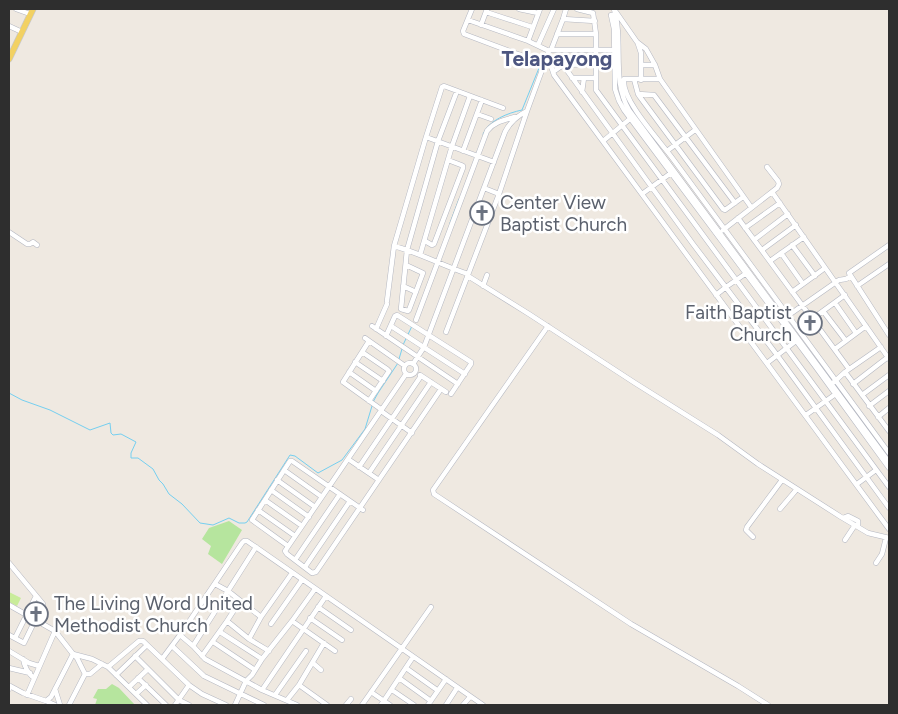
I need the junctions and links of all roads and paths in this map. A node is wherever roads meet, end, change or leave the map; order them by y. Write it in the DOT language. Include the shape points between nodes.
graph roads {
  1 [pos="16,9"];
  2 [pos="472,9"];
  3 [pos="519,9"];
  4 [pos="554,9"];
  5 [pos="566,9"];
  6 [pos="577,9"];
  7 [pos="486,10"];
  8 [pos="539,11"];
  9 [pos="615,11"];
  10 [pos="32,12"];
  11 [pos="468,20"];
  12 [pos="563,20"];
  13 [pos="595,21"];
  14 [pos="481,25"];
  15 [pos="9,26"];
  16 [pos="532,27"];
  17 [pos="22,32"];
  18 [pos="557,34"];
  19 [pos="596,34"];
  20 [pos="528,41"];
  21 [pos="637,42"];
  22 [pos="13,43"];
  23 [pos="538,45"];
  24 [pos="616,49"];
  25 [pos="596,50"];
  26 [pos="550,51"];
  27 [pos="9,59"];
  28 [pos="542,63"];
  29 [pos="596,64"];
  30 [pos="563,65"];
  31 [pos="641,65"];
  32 [pos="655,65"];
  33 [pos="535,68"];
  34 [pos="553,72"];
  35 [pos="572,78"];
  36 [pos="584,78"];
  37 [pos="596,78"];
  38 [pos="622,79"];
  39 [pos="634,79"];
  40 [pos="660,79"];
  41 [pos="641,80"];
  42 [pos="457,91"];
  43 [pos="582,92"];
  44 [pos="638,94"];
  45 [pos="470,96"];
  46 [pos="482,100"];
  47 [pos="503,108"];
  48 [pos="527,111"];
  49 [pos="478,114"];
  50 [pos="517,116"];
  51 [pos="631,118"];
  52 [pos="491,119"];
  53 [pos="622,125"];
  54 [pos="695,130"];
  55 [pos="612,134"];
  56 [pos="426,136"];
  57 [pos="685,137"];
  58 [pos="438,141"];
  59 [pos="603,141"];
  60 [pos="675,145"];
  61 [pos="452,146"];
  62 [pos="667,150"];
  63 [pos="463,151"];
  64 [pos="478,156"];
  65 [pos="448,160"];
  66 [pos="494,162"];
  67 [pos="767,167"];
  68 [pos="670,173"];
  69 [pos="662,179"];
  70 [pos="652,187"];
  71 [pos="484,188"];
  72 [pos="772,192"];
  73 [pos="499,194"];
  74 [pos="642,194"];
  75 [pos="743,197"];
  76 [pos="735,203"];
  77 [pos="780,203"];
  78 [pos="751,208"];
  79 [pos="788,214"];
  80 [pos="738,218"];
  81 [pos="796,225"];
  82 [pos="746,228"];
  83 [pos="712,230"];
  84 [pos="722,230"];
  85 [pos="9,232"];
  86 [pos="704,236"];
  87 [pos="804,237"];
  88 [pos="754,240"];
  89 [pos="425,241"];
  90 [pos="37,244"];
  91 [pos="693,244"];
  92 [pos="889,244"];
  93 [pos="792,245"];
  94 [pos="394,246"];
  95 [pos="407,250"];
  96 [pos="762,250"];
  97 [pos="685,251"];
  98 [pos="781,253"];
  99 [pos="420,255"];
  100 [pos="770,261"];
  101 [pos="439,262"];
  102 [pos="889,264"];
  103 [pos="406,265"];
  104 [pos="825,268"];
  105 [pos="452,269"];
  106 [pos="745,274"];
  107 [pos="468,275"];
  108 [pos="487,276"];
  109 [pos="815,276"];
  110 [pos="851,276"];
  111 [pos="736,280"];
  112 [pos="836,282"];
  113 [pos="804,284"];
  114 [pos="403,286"];
  115 [pos="483,286"];
  116 [pos="726,286"];
  117 [pos="857,286"];
  118 [pos="416,292"];
  119 [pos="792,292"];
  120 [pos="716,295"];
  121 [pos="845,295"];
  122 [pos="834,303"];
  123 [pos="802,306"];
  124 [pos="823,311"];
  125 [pos="788,316"];
  126 [pos="812,319"];
  127 [pos="416,320"];
  128 [pos="784,320"];
  129 [pos="391,326"];
  130 [pos="548,326"];
  131 [pos="866,326"];
  132 [pos="446,332"];
  133 [pos="856,333"];
  134 [pos="428,335"];
  135 [pos="889,335"];
  136 [pos="386,336"];
  137 [pos="796,341"];
  138 [pos="846,341"];
  139 [pos="881,346"];
  140 [pos="424,347"];
  141 [pos="786,348"];
  142 [pos="835,349"];
  143 [pos="362,352"];
  144 [pos="777,355"];
  145 [pos="418,357"];
  146 [pos="889,358"];
  147 [pos="356,362"];
  148 [pos="767,363"];
  149 [pos="413,364"];
  150 [pos="404,366"];
  151 [pos="847,370"];
  152 [pos="349,372"];
  153 [pos="415,372"];
  154 [pos="406,374"];
  155 [pos="465,374"];
  156 [pos="889,375"];
  157 [pos="421,376"];
  158 [pos="836,380"];
  159 [pos="383,381"];
  160 [pos="431,382"];
  161 [pos="458,384"];
  162 [pos="832,384"];
  163 [pos="853,384"];
  164 [pos="376,391"];
  165 [pos="889,392"];
  166 [pos="836,393"];
  167 [pos="452,394"];
  168 [pos="862,395"];
  169 [pos="825,400"];
  170 [pos="372,403"];
  171 [pos="869,406"];
  172 [pos="815,408"];
  173 [pos="889,408"];
  174 [pos="381,410"];
  175 [pos="806,415"];
  176 [pos="878,417"];
  177 [pos="392,419"];
  178 [pos="402,426"];
  179 [pos="889,431"];
  180 [pos="412,433"];
  181 [pos="876,439"];
  182 [pos="889,453"];
  183 [pos="348,459"];
  184 [pos="889,462"];
  185 [pos="359,467"];
  186 [pos="889,468"];
  187 [pos="284,470"];
  188 [pos="876,470"];
  189 [pos="368,473"];
  190 [pos="866,477"];
  191 [pos="277,480"];
  192 [pos="379,480"];
  193 [pos="782,480"];
  194 [pos="857,484"];
  195 [pos="329,486"];
  196 [pos="889,487"];
  197 [pos="797,489"];
  198 [pos="271,490"];
  199 [pos="340,494"];
  200 [pos="322,497"];
  201 [pos="264,500"];
  202 [pos="350,501"];
  203 [pos="315,507"];
  204 [pos="362,508"];
  205 [pos="889,508"];
  206 [pos="780,509"];
  207 [pos="258,510"];
  208 [pos="309,517"];
  209 [pos="302,526"];
  210 [pos="857,526"];
  211 [pos="889,529"];
  212 [pos="295,536"];
  213 [pos="753,537"];
  214 [pos="888,538"];
  215 [pos="845,540"];
  216 [pos="288,546"];
  217 [pos="256,547"];
  218 [pos="295,560"];
  219 [pos="876,563"];
  220 [pos="10,566"];
  221 [pos="305,567"];
  222 [pos="292,573"];
  223 [pos="302,580"];
  224 [pos="215,584"];
  225 [pos="314,589"];
  226 [pos="228,591"];
  227 [pos="36,596"];
  228 [pos="326,596"];
  229 [pos="240,601"];
  230 [pos="9,605"];
  231 [pos="318,607"];
  232 [pos="431,607"];
  233 [pos="27,616"];
  234 [pos="262,617"];
  235 [pos="310,618"];
  236 [pos="36,621"];
  237 [pos="227,621"];
  238 [pos="292,621"];
  239 [pos="271,624"];
  240 [pos="304,630"];
  241 [pos="351,630"];
  242 [pos="55,631"];
  243 [pos="220,632"];
  244 [pos="9,635"];
  245 [pos="180,636"];
  246 [pos="15,638"];
  247 [pos="249,638"];
  248 [pos="342,640"];
  249 [pos="213,642"];
  250 [pos="324,643"];
  251 [pos="147,645"];
  252 [pos="172,646"];
  253 [pos="193,646"];
  254 [pos="402,649"];
  255 [pos="306,650"];
  256 [pos="9,651"];
  257 [pos="269,651"];
  258 [pos="335,651"];
  259 [pos="73,654"];
  260 [pos="135,656"];
  261 [pos="202,656"];
  262 [pos="413,657"];
  263 [pos="23,659"];
  264 [pos="162,659"];
  265 [pos="262,659"];
  266 [pos="313,663"];
  267 [pos="102,664"];
  268 [pos="39,666"];
  269 [pos="108,667"];
  270 [pos="9,668"];
  271 [pos="148,668"];
  272 [pos="406,668"];
  273 [pos="255,670"];
  274 [pos="321,670"];
  275 [pos="30,673"];
  276 [pos="86,674"];
  277 [pos="116,675"];
  278 [pos="34,678"];
  279 [pos="138,678"];
  280 [pos="399,678"];
  281 [pos="446,679"];
  282 [pos="246,681"];
  283 [pos="146,685"];
  284 [pos="190,685"];
  285 [pos="299,685"];
  286 [pos="128,687"];
  287 [pos="457,688"];
  288 [pos="9,689"];
  289 [pos="56,690"];
  290 [pos="262,690"];
  291 [pos="392,690"];
  292 [pos="437,690"];
  293 [pos="371,692"];
  294 [pos="136,694"];
  295 [pos="240,694"];
  296 [pos="27,695"];
  297 [pos="275,695"];
  298 [pos="470,696"];
  299 [pos="351,699"];
  300 [pos="179,700"];
  301 [pos="287,700"];
  302 [pos="44,702"];
  303 [pos="383,703"];
  304 [pos="430,703"];
  305 [pos="58,704"];
  306 [pos="70,704"];
  307 [pos="147,705"];
  308 [pos="166,705"];
  309 [pos="175,705"];
  310 [pos="189,705"];
  311 [pos="226,705"];
  312 [pos="235,705"];
  313 [pos="264,705"];
  314 [pos="297,705"];
  315 [pos="326,705"];
  316 [pos="346,705"];
  317 [pos="362,705"];
  318 [pos="390,705"];
  319 [pos="414,705"];
  320 [pos="446,705"];
  321 [pos="463,705"];
  322 [pos="480,705"];
  323 [pos="768,705"];
  1 -- 10 [label="street"];
  2 -- 11 [label="street"];
  3 -- 8 [label="street"];
  4 -- 23 [label="street"];
  5 -- 12 [label="street"];
  6 -- 13 [label="street" via="593,13"];
  7 -- 14 [label="street"];
  7 -- 16 [label="street"];
  8 -- 16 [label="street"];
  9 -- 21 [label="street"];
  9 -- 24 [label="street" via="611,15"];
  10 -- 17 [label="main road"];
  11 -- 14 [label="street"];
  11 -- 28 [label="street" via="464,34"];
  12 -- 13 [label="street"];
  12 -- 18 [label="street"];
  13 -- 19 [label="street"];
  14 -- 20 [label="street"];
  15 -- 17 [label="street"];
  16 -- 20 [label="street"];
  17 -- 22 [label="main road"];
  18 -- 19 [label="street"];
  18 -- 26 [label="street"];
  19 -- 25 [label="street"];
  20 -- 23 [label="street"];
  21 -- 31 [label="street"];
  21 -- 32 [label="street" via="646,49"];
  22 -- 27 [label="main road"];
  23 -- 26 [label="street"];
  24 -- 25 [label="street"];
  24 -- 38 [label="street"];
  24 -- 51 [label="street" via="615,89"];
  25 -- 26 [label="street"];
  25 -- 29 [label="street"];
  26 -- 28 [label="street"];
  28 -- 33 [label="street"];
  28 -- 34 [label="street" via="551,66"];
  28 -- 48 [label="street"];
  29 -- 30 [label="street"];
  29 -- 37 [label="street"];
  30 -- 34 [label="street"];
  30 -- 35 [label="street"];
  31 -- 32 [label="street"];
  31 -- 41 [label="street"];
  32 -- 40 [label="street"];
  34 -- 59 [label="street"];
  35 -- 36 [label="street"];
  35 -- 43 [label="street"];
  36 -- 37 [label="street"];
  36 -- 43 [label="street"];
  37 -- 53 [label="street" via="596,90"];
  38 -- 39 [label="street"];
  38 -- 62 [label="street" via="631,104"];
  38 -- 84 [label="street" via="622,97 629,110"];
  39 -- 41 [label="street"];
  39 -- 44 [label="street"];
  40 -- 41 [label="street"];
  40 -- 54 [label="street"];
  42 -- 45 [label="street"];
  42 -- 56 [label="street" via="442,87"];
  42 -- 58 [label="street"];
  43 -- 55 [label="street"];
  44 -- 57 [label="street" via="654,94"];
  44 -- 60 [label="street"];
  45 -- 46 [label="street"];
  45 -- 61 [label="street"];
  46 -- 47 [label="street"];
  46 -- 49 [label="street"];
  48 -- 50 [label="street"];
  48 -- 73 [label="street"];
  49 -- 52 [label="street"];
  49 -- 63 [label="street"];
  50 -- 64 [label="street" via="497,122 487,131"];
  50 -- 66 [label="street" via="504,132"];
  51 -- 53 [label="street"];
  51 -- 68 [label="street"];
  53 -- 55 [label="street"];
  53 -- 69 [label="street"];
  54 -- 57 [label="street"];
  54 -- 75 [label="street"];
  55 -- 59 [label="street"];
  55 -- 70 [label="street"];
  56 -- 58 [label="street"];
  56 -- 94 [label="street"];
  57 -- 60 [label="street"];
  57 -- 76 [label="street"];
  58 -- 61 [label="street"];
  58 -- 95 [label="street"];
  59 -- 74 [label="street"];
  60 -- 62 [label="street"];
  60 -- 76 [label="street" via="723,209"];
  61 -- 63 [label="street"];
  61 -- 65 [label="street"];
  62 -- 84 [label="street"];
  63 -- 64 [label="street"];
  64 -- 66 [label="street"];
  64 -- 101 [label="street"];
  65 -- 89 [label="street"];
  65 -- 89 [label="street" via="463,168 434,244"];
  66 -- 71 [label="street"];
  67 -- 72 [label="street" via="778,182"];
  68 -- 69 [label="street"];
  68 -- 83 [label="street"];
  69 -- 70 [label="street"];
  69 -- 86 [label="street"];
  70 -- 74 [label="street"];
  70 -- 91 [label="street"];
  71 -- 73 [label="street"];
  71 -- 105 [label="street"];
  72 -- 77 [label="street"];
  72 -- 78 [label="street"];
  73 -- 107 [label="street"];
  74 -- 97 [label="street"];
  75 -- 76 [label="street"];
  75 -- 78 [label="street"];
  77 -- 79 [label="street"];
  77 -- 82 [label="street"];
  78 -- 80 [label="street"];
  79 -- 81 [label="street"];
  79 -- 88 [label="street"];
  80 -- 82 [label="street"];
  80 -- 84 [label="street"];
  81 -- 87 [label="street"];
  81 -- 96 [label="street"];
  82 -- 88 [label="street"];
  83 -- 86 [label="street"];
  83 -- 106 [label="street"];
  84 -- 125 [label="street"];
  84 -- 128 [label="street"];
  85 -- 90 [label="street" via="27,244"];
  86 -- 111 [label="street"];
  87 -- 93 [label="street"];
  87 -- 104 [label="street"];
  88 -- 96 [label="street"];
  89 -- 99 [label="street"];
  91 -- 97 [label="street"];
  91 -- 116 [label="street"];
  92 -- 110 [label="street" via="850,272"];
  93 -- 98 [label="street"];
  93 -- 109 [label="street"];
  94 -- 95 [label="street"];
  94 -- 136 [label="street" via="387,303 374,328"];
  95 -- 99 [label="street"];
  95 -- 103 [label="street"];
  96 -- 100 [label="street"];
  97 -- 120 [label="street"];
  98 -- 100 [label="street"];
  98 -- 113 [label="street"];
  99 -- 101 [label="street"];
  100 -- 119 [label="street"];
  101 -- 105 [label="street"];
  101 -- 127 [label="street"];
  102 -- 117 [label="street"];
  103 -- 114 [label="street"];
  103 -- 118 [label="street" via="423,272"];
  104 -- 109 [label="street"];
  104 -- 112 [label="street"];
  105 -- 107 [label="street"];
  105 -- 134 [label="street"];
  106 -- 111 [label="street"];
  106 -- 137 [label="street"];
  107 -- 115 [label="street"];
  107 -- 132 [label="street"];
  108 -- 115 [label="street"];
  109 -- 113 [label="street"];
  110 -- 112 [label="street"];
  110 -- 117 [label="street"];
  111 -- 116 [label="street"];
  111 -- 141 [label="street"];
  112 -- 121 [label="street"];
  112 -- 123 [label="street"];
  113 -- 119 [label="street"];
  114 -- 118 [label="street"];
  114 -- 118 [label="street" via="401,309 409,311"];
  115 -- 130 [label="street"];
  116 -- 120 [label="street"];
  116 -- 144 [label="street"];
  117 -- 135 [label="street"];
  119 -- 123 [label="street"];
  120 -- 148 [label="street"];
  121 -- 122 [label="street"];
  121 -- 131 [label="street"];
  122 -- 124 [label="street"];
  122 -- 133 [label="street"];
  123 -- 125 [label="street"];
  123 -- 126 [label="street"];
  124 -- 126 [label="street"];
  124 -- 138 [label="street"];
  125 -- 128 [label="street"];
  125 -- 158 [label="street"];
  126 -- 142 [label="street"];
  128 -- 162 [label="street"];
  129 -- 134 [label="street" via="397,315"];
  129 -- 136 [label="street"];
  129 -- 140 [label="street"];
  130 -- 193 [label="street"];
  130 -- 323 [label="street" via="433,490 434,494 631,624"];
  131 -- 133 [label="street"];
  131 -- 139 [label="street"];
  133 -- 138 [label="street"];
  134 -- 140 [label="street"];
  134 -- 155 [label="street" via="472,364"];
  136 -- 145 [label="street"];
  137 -- 141 [label="street"];
  137 -- 166 [label="street"];
  138 -- 142 [label="street"];
  139 -- 146 [label="street"];
  139 -- 151 [label="street"];
  140 -- 145 [label="street"];
  140 -- 155 [label="street"];
  141 -- 144 [label="street"];
  141 -- 169 [label="street"];
  142 -- 151 [label="street"];
  143 -- 147 [label="street"];
  143 -- 150 [label="street" via="367,340"];
  143 -- 159 [label="street" via="389,370"];
  144 -- 148 [label="street"];
  144 -- 172 [label="street"];
  145 -- 149 [label="street"];
  145 -- 161 [label="street"];
  146 -- 163 [label="street"];
  147 -- 152 [label="street"];
  147 -- 159 [label="street"];
  148 -- 175 [label="street"];
  149 -- 150 [label="street"];
  149 -- 153 [label="street"];
  150 -- 154 [label="street"];
  151 -- 158 [label="street"];
  151 -- 163 [label="street"];
  152 -- 164 [label="street"];
  152 -- 170 [label="street" via="344,383"];
  153 -- 154 [label="street"];
  153 -- 157 [label="street"];
  154 -- 174 [label="street"];
  155 -- 161 [label="street"];
  156 -- 168 [label="street"];
  157 -- 160 [label="street"];
  157 -- 177 [label="street"];
  158 -- 162 [label="street"];
  158 -- 181 [label="street"];
  159 -- 164 [label="street"];
  160 -- 178 [label="street"];
  160 -- 180 [label="street" via="444,391"];
  161 -- 167 [label="street"];
  162 -- 166 [label="street"];
  163 -- 168 [label="street"];
  164 -- 170 [label="street"];
  165 -- 171 [label="street"];
  166 -- 169 [label="street"];
  166 -- 181 [label="street"];
  166 -- 186 [label="street"];
  168 -- 171 [label="street"];
  169 -- 172 [label="street"];
  169 -- 188 [label="street"];
  170 -- 174 [label="street"];
  171 -- 176 [label="street"];
  172 -- 175 [label="street"];
  172 -- 190 [label="street"];
  173 -- 176 [label="street"];
  174 -- 177 [label="street"];
  174 -- 183 [label="street"];
  175 -- 194 [label="street"];
  176 -- 179 [label="street"];
  177 -- 178 [label="street"];
  177 -- 185 [label="street"];
  178 -- 180 [label="street"];
  178 -- 189 [label="street"];
  179 -- 181 [label="street"];
  180 -- 192 [label="street"];
  181 -- 182 [label="street"];
  181 -- 184 [label="street"];
  183 -- 185 [label="street"];
  183 -- 195 [label="street"];
  185 -- 189 [label="street"];
  187 -- 191 [label="street"];
  187 -- 195 [label="street" via="291,460"];
  187 -- 200 [label="street"];
  188 -- 190 [label="street"];
  188 -- 196 [label="street"];
  189 -- 192 [label="street"];
  190 -- 194 [label="street"];
  190 -- 205 [label="street"];
  191 -- 198 [label="street"];
  191 -- 203 [label="street"];
  192 -- 204 [label="street"];
  193 -- 197 [label="street"];
  193 -- 213 [label="street" via="746,527"];
  194 -- 211 [label="street"];
  195 -- 199 [label="street"];
  195 -- 200 [label="street"];
  197 -- 206 [label="street"];
  197 -- 210 [label="street" via="843,518 848,516 858,521"];
  198 -- 201 [label="street"];
  198 -- 208 [label="street"];
  199 -- 202 [label="street"];
  199 -- 218 [label="street"];
  200 -- 203 [label="street"];
  201 -- 207 [label="street"];
  201 -- 209 [label="street"];
  202 -- 204 [label="street"];
  202 -- 221 [label="street"];
  203 -- 208 [label="street"];
  204 -- 221 [label="street" via="316,572 312,573"];
  207 -- 212 [label="street"];
  207 -- 216 [label="street" via="252,520"];
  208 -- 209 [label="street"];
  209 -- 212 [label="street"];
  210 -- 214 [label="street" via="868,533"];
  210 -- 215 [label="street"];
  212 -- 216 [label="street"];
  214 -- 219 [label="street"];
  216 -- 218 [label="street" via="285,551"];
  217 -- 222 [label="street"];
  217 -- 224 [label="street" via="244,541"];
  217 -- 226 [label="street"];
  218 -- 221 [label="street"];
  220 -- 227 [label="street"];
  222 -- 223 [label="street"];
  222 -- 234 [label="street"];
  223 -- 225 [label="street"];
  223 -- 239 [label="street"];
  224 -- 226 [label="street"];
  224 -- 245 [label="street"];
  225 -- 228 [label="street"];
  225 -- 238 [label="street"];
  226 -- 229 [label="street"];
  226 -- 253 [label="street"];
  227 -- 233 [label="street"];
  227 -- 236 [label="street" via="43,604"];
  228 -- 231 [label="street"];
  228 -- 254 [label="street"];
  229 -- 234 [label="street"];
  229 -- 237 [label="street"];
  230 -- 233 [label="street"];
  231 -- 235 [label="street"];
  231 -- 241 [label="street"];
  232 -- 254 [label="street"];
  233 -- 236 [label="street"];
  233 -- 246 [label="street"];
  234 -- 247 [label="street"];
  235 -- 240 [label="street"];
  235 -- 248 [label="street"];
  236 -- 242 [label="street"];
  236 -- 246 [label="street" via="24,643"];
  237 -- 243 [label="street"];
  237 -- 247 [label="street"];
  238 -- 240 [label="street"];
  238 -- 257 [label="street"];
  240 -- 250 [label="street"];
  240 -- 290 [label="street"];
  242 -- 259 [label="street"];
  242 -- 268 [label="street"];
  243 -- 249 [label="street"];
  243 -- 265 [label="street"];
  244 -- 246 [label="street"];
  245 -- 252 [label="street"];
  245 -- 253 [label="street"];
  247 -- 257 [label="street"];
  249 -- 261 [label="street"];
  249 -- 273 [label="street"];
  250 -- 258 [label="street"];
  250 -- 266 [label="street"];
  251 -- 260 [label="street"];
  251 -- 264 [label="street"];
  251 -- 269 [label="street" via="139,641"];
  252 -- 264 [label="street"];
  252 -- 295 [label="street" via="204,676"];
  253 -- 261 [label="street"];
  254 -- 262 [label="street"];
  254 -- 293 [label="street"];
  255 -- 297 [label="street"];
  256 -- 263 [label="street"];
  257 -- 265 [label="street"];
  259 -- 267 [label="street"];
  259 -- 276 [label="street"];
  259 -- 289 [label="street"];
  260 -- 271 [label="street"];
  260 -- 277 [label="street"];
  261 -- 282 [label="street"];
  262 -- 272 [label="street"];
  262 -- 281 [label="street"];
  263 -- 268 [label="street"];
  263 -- 275 [label="street"];
  264 -- 284 [label="street"];
  265 -- 273 [label="street"];
  266 -- 274 [label="street"];
  266 -- 285 [label="street"];
  267 -- 269 [label="street"];
  267 -- 276 [label="street"];
  268 -- 278 [label="street"];
  269 -- 277 [label="street"];
  270 -- 275 [label="street"];
  271 -- 279 [label="street"];
  271 -- 300 [label="street"];
  272 -- 280 [label="street"];
  272 -- 292 [label="street"];
  273 -- 282 [label="street"];
  275 -- 278 [label="street"];
  276 -- 306 [label="street"];
  277 -- 286 [label="street"];
  278 -- 296 [label="street"];
  279 -- 283 [label="street"];
  279 -- 286 [label="street"];
  280 -- 291 [label="street"];
  280 -- 304 [label="street"];
  281 -- 287 [label="street"];
  281 -- 292 [label="street"];
  282 -- 290 [label="street"];
  282 -- 295 [label="street"];
  283 -- 294 [label="street"];
  283 -- 308 [label="street"];
  284 -- 300 [label="street"];
  284 -- 311 [label="street"];
  285 -- 301 [label="street"];
  285 -- 315 [label="street"];
  286 -- 294 [label="street"];
  287 -- 298 [label="street"];
  287 -- 320 [label="street"];
  288 -- 296 [label="street" via="10,686"];
  289 -- 302 [label="street"];
  289 -- 305 [label="street"];
  290 -- 297 [label="street"];
  291 -- 303 [label="street"];
  291 -- 319 [label="street"];
  292 -- 304 [label="street"];
  293 -- 303 [label="street"];
  293 -- 317 [label="street"];
  294 -- 307 [label="street"];
  295 -- 312 [label="street"];
  295 -- 313 [label="street"];
  296 -- 302 [label="street"];
  297 -- 301 [label="street"];
  298 -- 321 [label="street"];
  298 -- 322 [label="street"];
  299 -- 316 [label="street"];
  300 -- 309 [label="street"];
  300 -- 310 [label="street"];
  301 -- 314 [label="street"];
  302 -- 305 [label="street"];
  303 -- 318 [label="street"];
  305 -- 306 [label="street"];
}
